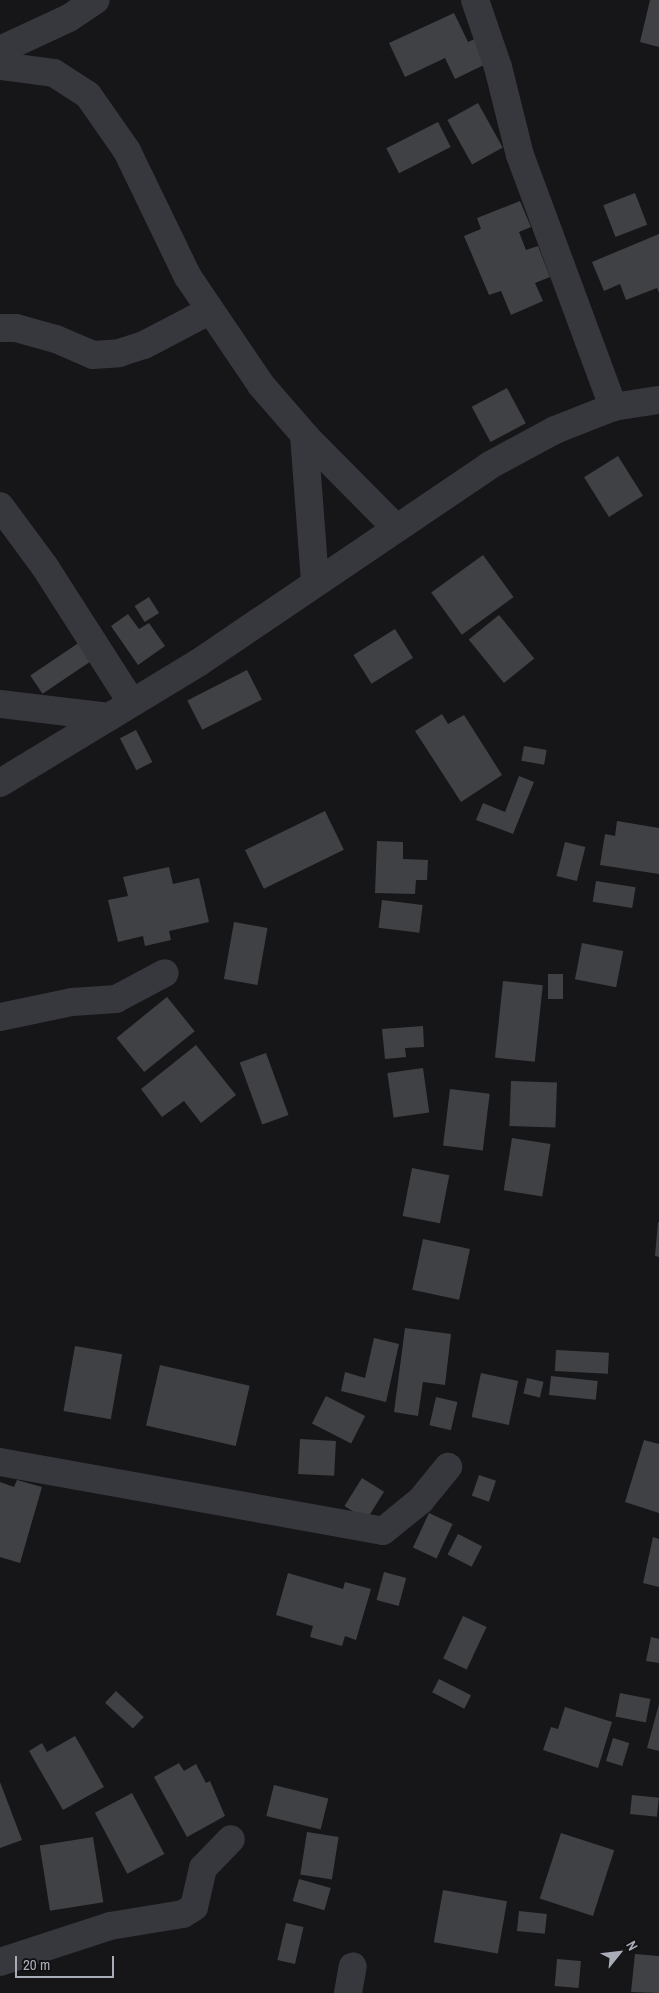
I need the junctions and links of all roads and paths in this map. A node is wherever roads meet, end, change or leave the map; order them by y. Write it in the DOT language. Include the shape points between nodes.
graph roads {
  1 [pos="96,0"];
  2 [pos="475,0"];
  3 [pos="0,50"];
  4 [pos="0,66"];
  5 [pos="209,311"];
  6 [pos="0,328"];
  7 [pos="659,400"];
  8 [pos="612,407"];
  9 [pos="304,435"];
  10 [pos="0,506"];
  11 [pos="396,528"];
  12 [pos="315,583"];
  13 [pos="0,704"];
  14 [pos="120,710"];
  15 [pos="0,783"];
  16 [pos="165,974"];
  17 [pos="0,1017"];
  18 [pos="0,1462"];
  19 [pos="448,1467"];
  20 [pos="232,1839"];
  21 [pos="0,1962"];
  22 [pos="354,1966"];
  23 [pos="348,1993"];
  1 -- 3 [label="street" via="69,18"];
  2 -- 8 [label="street" via="498,67 520,155"];
  4 -- 5 [label="street" via="54,73 88,94 127,151 188,277"];
  5 -- 6 [label="street" via="144,346 119,353 92,355 56,339 16,328"];
  5 -- 9 [label="street" via="260,385"];
  7 -- 8 [label="street"];
  8 -- 11 [label="street" via="555,430 490,465"];
  9 -- 11 [label="street"];
  9 -- 12 [label="street"];
  10 -- 14 [label="street" via="45,567"];
  11 -- 12 [label="street"];
  12 -- 14 [label="street"];
  13 -- 14 [label="street"];
  14 -- 15 [label="street"];
  16 -- 17 [label="street" via="116,999 72,1002"];
  18 -- 19 [label="street" via="383,1531 421,1500"];
  20 -- 21 [label="street" via="203,1868 194,1907 183,1914 110,1926"];
  22 -- 23 [label="street"];
}
